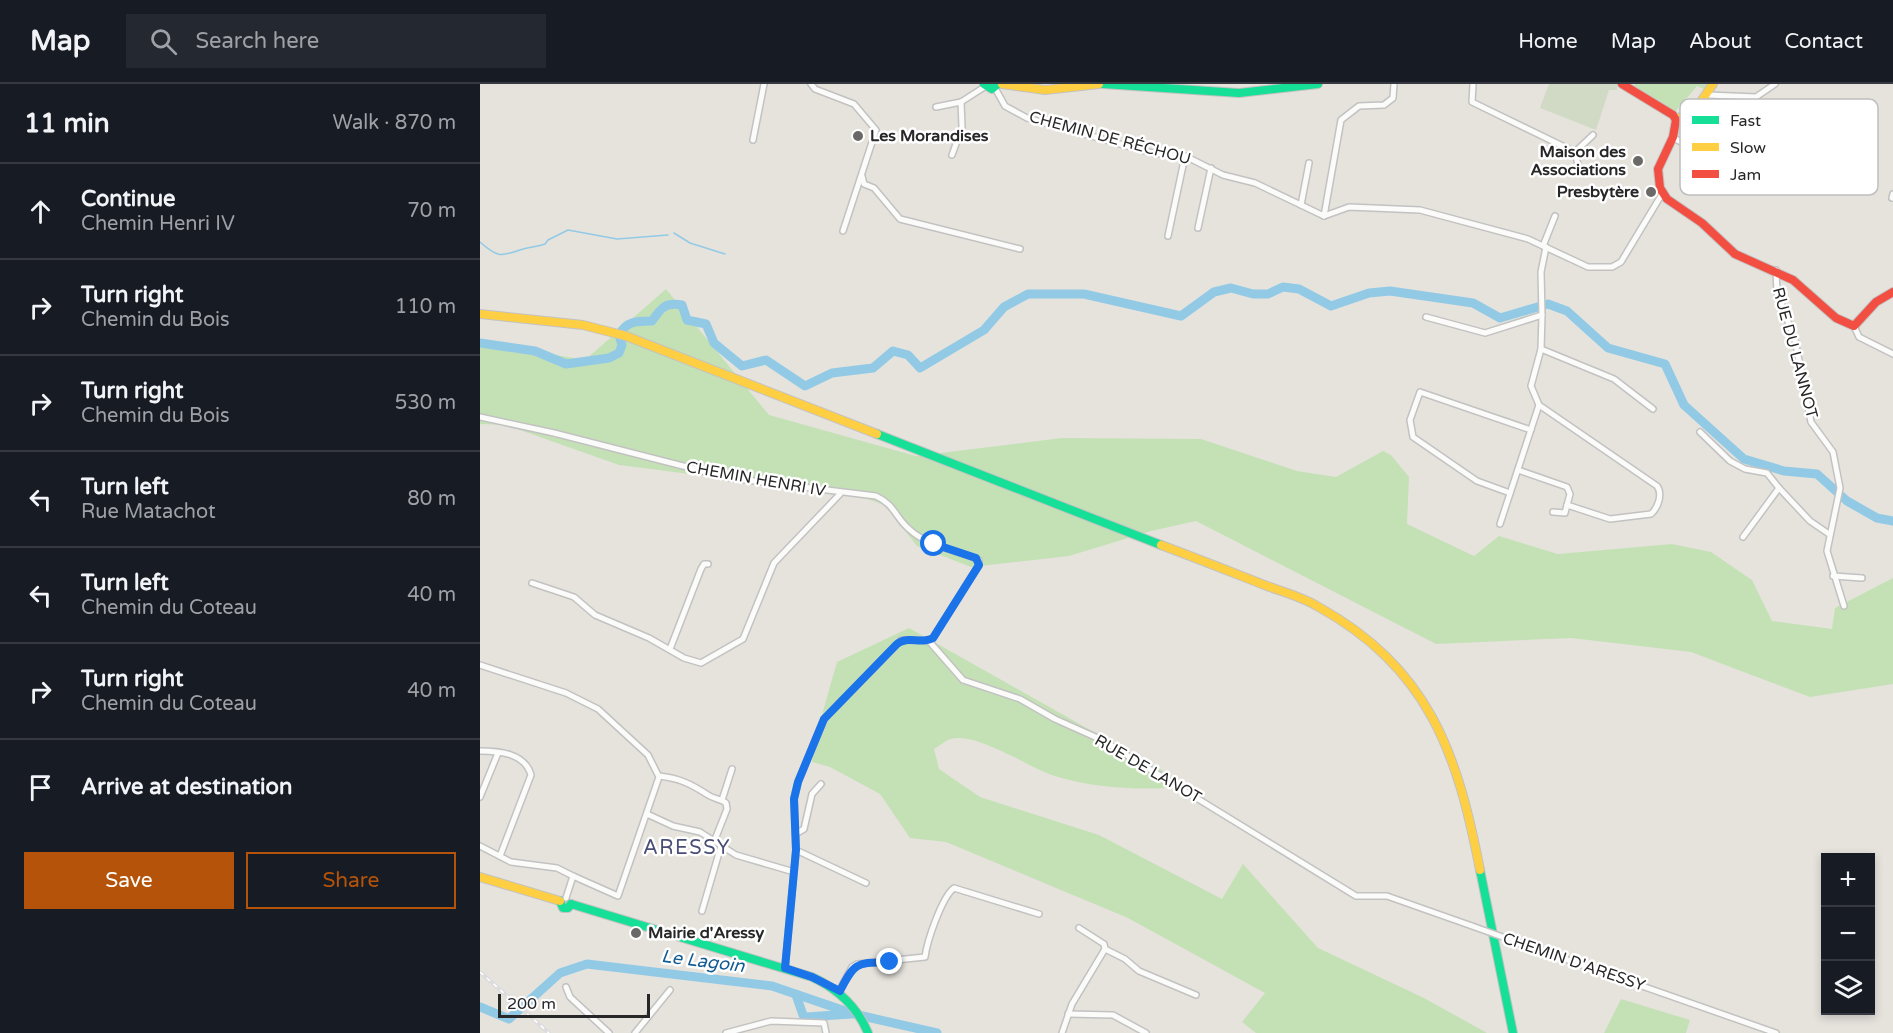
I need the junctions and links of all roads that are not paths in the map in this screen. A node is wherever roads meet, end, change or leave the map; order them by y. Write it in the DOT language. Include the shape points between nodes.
graph roads {
  1 [pos="764,84"];
  2 [pos="811,84"];
  3 [pos="1101,84"];
  4 [pos="1318,84"];
  5 [pos="1394,84"];
  6 [pos="1473,84"];
  7 [pos="1622,84"];
  8 [pos="1713,84"];
  9 [pos="1775,84"];
  10 [pos="985,85"];
  11 [pos="998,85"];
  12 [pos="1708,95"];
  13 [pos="1704,99"];
  14 [pos="961,102"];
  15 [pos="936,107"];
  16 [pos="1680,119"];
  17 [pos="1676,120"];
  18 [pos="1593,135"];
  19 [pos="1674,138"];
  20 [pos="753,140"];
  21 [pos="1680,141"];
  22 [pos="1575,152"];
  23 [pos="952,155"];
  24 [pos="1185,156"];
  25 [pos="1309,163"];
  26 [pos="1210,168"];
  27 [pos="862,174"];
  28 [pos="1584,174"];
  29 [pos="1662,194"];
  30 [pos="1300,205"];
  31 [pos="1326,216"];
  32 [pos="1555,216"];
  33 [pos="1198,228"];
  34 [pos="843,231"];
  35 [pos="1168,236"];
  36 [pos="1545,247"];
  37 [pos="1020,249"];
  38 [pos="1776,270"];
  39 [pos="1893,292"];
  40 [pos="480,312"];
  41 [pos="1542,314"];
  42 [pos="1426,318"];
  43 [pos="1854,326"];
  44 [pos="1541,349"];
  45 [pos="1893,354"];
  46 [pos="1539,405"];
  47 [pos="1653,409"];
  48 [pos="480,417"];
  49 [pos="1531,430"];
  50 [pos="1700,432"];
  51 [pos="1518,470"];
  52 [pos="1779,488"];
  53 [pos="1510,493"];
  54 [pos="840,494"];
  55 [pos="1567,505"];
  56 [pos="1553,512"];
  57 [pos="1500,524"];
  58 [pos="1829,534"];
  59 [pos="1743,537"];
  60 [pos="708,564"];
  61 [pos="1833,576"];
  62 [pos="1862,578"];
  63 [pos="532,583"];
  64 [pos="1844,606"];
  65 [pos="928,640"];
  66 [pos="670,649"];
  67 [pos="480,665"];
  68 [pos="480,751"];
  69 [pos="498,753"];
  70 [pos="732,769"];
  71 [pos="659,776"];
  72 [pos="821,784"];
  73 [pos="480,797"];
  74 [pos="722,800"];
  75 [pos="646,814"];
  76 [pos="797,833"];
  77 [pos="714,842"];
  78 [pos="480,846"];
  79 [pos="721,846"];
  80 [pos="796,850"];
  81 [pos="500,856"];
  82 [pos="794,872"];
  83 [pos="573,876"];
  84 [pos="480,877"];
  85 [pos="866,883"];
  86 [pos="1371,898"];
  87 [pos="564,905"];
  88 [pos="702,911"];
  89 [pos="1039,914"];
  90 [pos="1079,928"];
  91 [pos="1105,949"];
  92 [pos="785,968"];
  93 [pos="566,987"];
  94 [pos="670,990"];
  95 [pos="840,991"];
  96 [pos="1196,995"];
  97 [pos="1068,1014"];
  98 [pos="609,1033"];
  99 [pos="635,1033"];
  100 [pos="726,1033"];
  101 [pos="826,1033"];
  102 [pos="868,1033"];
  103 [pos="1062,1033"];
  104 [pos="1146,1033"];
  105 [pos="1512,1033"];
  106 [pos="1776,1033"];
  1 -- 20 [label="street"];
  2 -- 27 [label="street" via="854,104 876,130"];
  3 -- 4 [label="main road" via="1239,93"];
  3 -- 11 [label="main road" via="1045,90"];
  5 -- 31 [label="street" via="1393,98 1384,105 1359,106 1341,120"];
  6 -- 22 [label="street" via="1472,102"];
  7 -- 17 [label="main road"];
  8 -- 12 [label="main road"];
  9 -- 12 [label="street" via="1756,97"];
  10 -- 11 [label="main road"];
  10 -- 14 [label="street"];
  11 -- 24 [label="street, CHEMIN DE RÉCHOU" via="1005,106 1027,118 1152,153"];
  12 -- 13 [label="main road"];
  14 -- 15 [label="street"];
  14 -- 23 [label="street" via="962,126"];
  16 -- 17 [label="main road"];
  17 -- 19 [label="main road"];
  18 -- 22 [label="street"];
  19 -- 21 [label="street"];
  19 -- 29 [label="main road" via="1659,163"];
  22 -- 28 [label="street"];
  24 -- 26 [label="street, CHEMIN DE RÉCHOU"];
  24 -- 35 [label="street"];
  25 -- 30 [label="street"];
  26 -- 30 [label="street, CHEMIN DE RÉCHOU" via="1255,183"];
  26 -- 33 [label="street"];
  27 -- 34 [label="street"];
  27 -- 37 [label="street" via="864,184 875,189 899,218"];
  29 -- 36 [label="street" via="1628,253 1612,267 1588,267"];
  29 -- 38 [label="main road" via="1702,223 1731,252"];
  30 -- 31 [label="street, CHEMIN DE RÉCHOU"];
  31 -- 36 [label="street" via="1349,207 1420,210"];
  32 -- 36 [label="street"];
  36 -- 41 [label="street"];
  38 -- 43 [label="main road" via="1804,288 1841,323"];
  38 -- 58 [label="street, RUE DU LANNOT" via="1777,293 1794,340 1812,422 1833,452 1840,488"];
  39 -- 43 [label="main road" via="1876,302"];
  40 -- 105 [label="main road" via="583,325 626,336 1339,620 1412,684 1448,747 1470,819"];
  41 -- 42 [label="street" via="1485,333"];
  41 -- 44 [label="street"];
  43 -- 45 [label="street" via="1859,337"];
  44 -- 46 [label="street" via="1531,386"];
  44 -- 47 [label="street" via="1614,379"];
  46 -- 49 [label="street"];
  46 -- 55 [label="street" via="1660,490 1651,514 1610,519"];
  48 -- 54 [label="street, CHEMIN HENRI IV" via="730,478"];
  49 -- 51 [label="street"];
  49 -- 53 [label="street" via="1420,392 1410,420 1413,437 1426,447 1477,481"];
  50 -- 52 [label="street" via="1730,460 1745,469 1767,473"];
  51 -- 53 [label="street"];
  51 -- 55 [label="street" via="1567,487"];
  52 -- 58 [label="street" via="1810,521"];
  52 -- 59 [label="street"];
  53 -- 57 [label="street"];
  54 -- 65 [label="street, CHEMIN HENRI IV" via="876,496 888,502 908,529 979,560 947,620"];
  54 -- 66 [label="street" via="774,563 748,630 738,645 701,663"];
  55 -- 56 [label="street" via="1565,513"];
  58 -- 61 [label="street, RUE DU LANNOT" via="1827,551"];
  60 -- 66 [label="street" via="701,569"];
  61 -- 62 [label="street"];
  61 -- 64 [label="street, RUE DU LANNOT"];
  63 -- 66 [label="street" via="574,597 595,615"];
  65 -- 76 [label="street" via="908,639 897,644 824,719 798,782 794,799"];
  65 -- 86 [label="street, RUE DE LANOT" via="963,680 1020,699 1102,740 1356,897"];
  67 -- 71 [label="street" via="566,693 598,709 648,755"];
  68 -- 69 [label="street"];
  69 -- 73 [label="street"];
  69 -- 81 [label="street" via="510,753 529,768 531,775"];
  70 -- 74 [label="street"];
  71 -- 74 [label="street" via="685,781"];
  71 -- 75 [label="street"];
  72 -- 76 [label="street" via="812,794 804,829"];
  74 -- 77 [label="street" via="727,809"];
  75 -- 77 [label="street" via="700,832"];
  75 -- 83 [label="street" via="618,896"];
  76 -- 80 [label="street"];
  77 -- 79 [label="street"];
  78 -- 81 [label="street"];
  79 -- 82 [label="street" via="736,855"];
  79 -- 88 [label="street"];
  80 -- 82 [label="street"];
  80 -- 85 [label="street"];
  81 -- 83 [label="street" via="511,862 556,868"];
  82 -- 92 [label="street"];
  83 -- 87 [label="street"];
  84 -- 87 [label="main road"];
  86 -- 106 [label="street, CHEMIN D'ARESSY, bridge" via="1387,896"];
  87 -- 92 [label="main road"];
  89 -- 95 [label="street" via="954,888 934,926 925,957 857,964"];
  90 -- 91 [label="street" via="1104,944"];
  91 -- 96 [label="street" via="1139,971"];
  91 -- 97 [label="street"];
  92 -- 95 [label="main road"];
  93 -- 98 [label="street" via="570,997"];
  94 -- 99 [label="street"];
  95 -- 102 [label="main road" via="857,1010"];
  97 -- 103 [label="street"];
  97 -- 104 [label="street" via="1113,1015"];
  100 -- 101 [label="street" via="771,1021 824,1023"];
}
